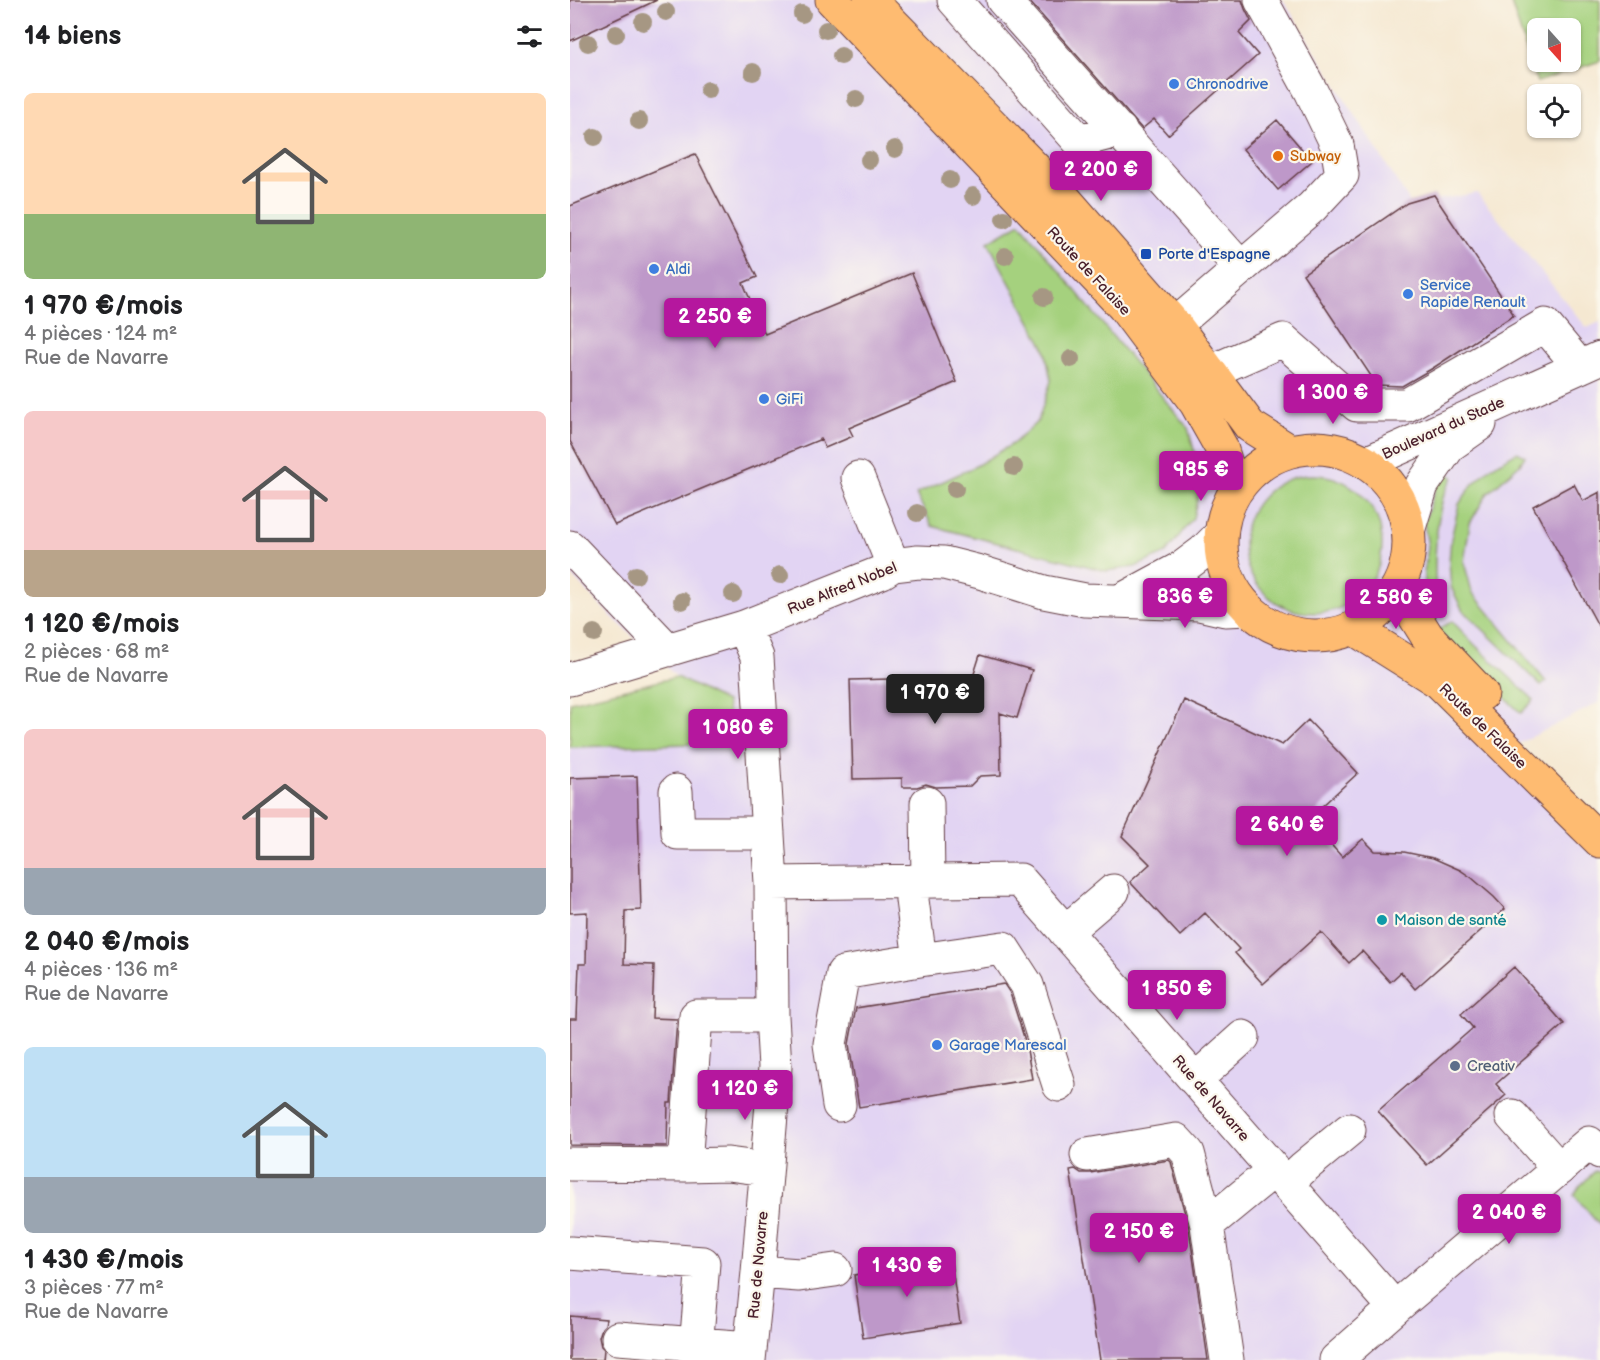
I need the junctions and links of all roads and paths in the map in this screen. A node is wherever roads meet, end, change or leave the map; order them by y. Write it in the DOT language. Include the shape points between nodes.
graph roads {
  1 [pos="832,0"];
  2 [pos="870,0"];
  3 [pos="954,0"];
  4 [pos="1003,0"];
  5 [pos="1261,0"];
  6 [pos="1120,130"];
  7 [pos="1241,267"];
  8 [pos="1174,325"];
  9 [pos="1590,363"];
  10 [pos="1210,372"];
  11 [pos="1520,395"];
  12 [pos="1290,451"];
  13 [pos="1366,463"];
  14 [pos="858,478"];
  15 [pos="1236,489"];
  16 [pos="1408,528"];
  17 [pos="1220,535"];
  18 [pos="570,547"];
  19 [pos="893,565"];
  20 [pos="1397,588"];
  21 [pos="1120,600"];
  22 [pos="1248,609"];
  23 [pos="744,627"];
  24 [pos="1353,628"];
  25 [pos="668,650"];
  26 [pos="570,679"];
  27 [pos="676,791"];
  28 [pos="927,802"];
  29 [pos="1600,810"];
  30 [pos="768,833"];
  31 [pos="1600,841"];
  32 [pos="921,881"];
  33 [pos="771,883"];
  34 [pos="1113,891"];
  35 [pos="1065,932"];
  36 [pos="920,960"];
  37 [pos="772,1016"];
  38 [pos="1243,1037"];
  39 [pos="1195,1080"];
  40 [pos="1059,1085"];
  41 [pos="839,1105"];
  42 [pos="1512,1116"];
  43 [pos="1349,1130"];
  44 [pos="1595,1148"];
  45 [pos="1087,1155"];
  46 [pos="570,1164"];
  47 [pos="686,1165"];
  48 [pos="766,1169"];
  49 [pos="1559,1169"];
  50 [pos="1280,1177"];
  51 [pos="1207,1225"];
  52 [pos="570,1253"];
  53 [pos="836,1270"];
  54 [pos="758,1272"];
  55 [pos="1395,1308"];
  56 [pos="618,1338"];
  57 [pos="696,1352"];
  58 [pos="750,1354"];
  59 [pos="1343,1358"];
  60 [pos="1227,1360"];
  1 -- 15 [label="main road, Route de Falaise" via="1124,307 1196,403 1221,447"];
  2 -- 8 [label="main road, Route de Falaise" via="1064,198"];
  3 -- 6 [label="street" via="1079,141"];
  4 -- 6 [label="street"];
  5 -- 7 [label="street" via="1337,145 1342,175 1312,207"];
  6 -- 7 [label="street"];
  7 -- 8 [label="street"];
  8 -- 10 [label="main road, Route de Falaise"];
  9 -- 10 [label="street" via="1545,326 1407,405 1357,405 1283,340"];
  9 -- 11 [label="street, Boulevard du Stade"];
  10 -- 12 [label="main road, Route de Falaise" via="1250,426"];
  11 -- 13 [label="street, Boulevard du Stade"];
  11 -- 16 [label="street, Boulevard du Stade" via="1450,445 1422,485"];
  12 -- 13 [label="main road" via="1316,448 1342,452"];
  12 -- 15 [label="main road" via="1269,459"];
  13 -- 16 [label="main road" via="1386,480 1401,503"];
  14 -- 19 [label="street"];
  15 -- 17 [label="main road" via="1225,511"];
  16 -- 20 [label="main road" via="1406,569"];
  17 -- 21 [label="street, Rue Alfred Nobel" via="1183,567"];
  17 -- 22 [label="main road" via="1222,562 1232,588"];
  18 -- 25 [label="street"];
  19 -- 21 [label="street, Rue Alfred Nobel" via="944,563 1044,592 1084,600"];
  19 -- 23 [label="street, Rue Alfred Nobel" via="882,573"];
  20 -- 24 [label="main road" via="1378,612"];
  20 -- 29 [label="main road, Route de Falaise" via="1433,643"];
  21 -- 22 [label="street, Rue Alfred Nobel"];
  22 -- 24 [label="main road" via="1270,626 1298,635 1326,636"];
  23 -- 25 [label="street, Rue Alfred Nobel"];
  23 -- 30 [label="street, Rue de Navarre" via="757,657"];
  24 -- 31 [label="main road, Route de Falaise" via="1439,682"];
  25 -- 26 [label="street, Rue Alfred Nobel"];
  27 -- 30 [label="street" via="678,833"];
  28 -- 32 [label="street"];
  30 -- 33 [label="street, Rue de Navarre"];
  32 -- 33 [label="street, Rue de Navarre"];
  32 -- 35 [label="street, Rue de Navarre" via="1020,880"];
  32 -- 36 [label="street" via="912,900"];
  33 -- 37 [label="street, Rue de Navarre"];
  34 -- 35 [label="street"];
  35 -- 39 [label="street, Rue de Navarre"];
  36 -- 40 [label="street" via="1003,948 1027,985"];
  36 -- 41 [label="street" via="843,973 830,1044"];
  37 -- 47 [label="street" via="696,1016"];
  37 -- 48 [label="street, Rue de Navarre" via="775,1067"];
  38 -- 39 [label="street"];
  39 -- 50 [label="street, Rue de Navarre"];
  42 -- 49 [label="street"];
  43 -- 50 [label="street" via="1303,1168"];
  44 -- 49 [label="street"];
  45 -- 51 [label="street" via="1176,1140 1188,1153"];
  46 -- 47 [label="street"];
  47 -- 48 [label="street" via="728,1164"];
  48 -- 54 [label="street, Rue de Navarre"];
  49 -- 55 [label="street"];
  50 -- 51 [label="street"];
  50 -- 55 [label="street, Rue de Navarre"];
  51 -- 60 [label="street"];
  52 -- 57 [label="street" via="703,1263"];
  53 -- 54 [label="street" via="799,1275"];
  54 -- 58 [label="street, Rue de Navarre"];
  55 -- 59 [label="street"];
  56 -- 57 [label="street"];
  57 -- 58 [label="street"];
}
